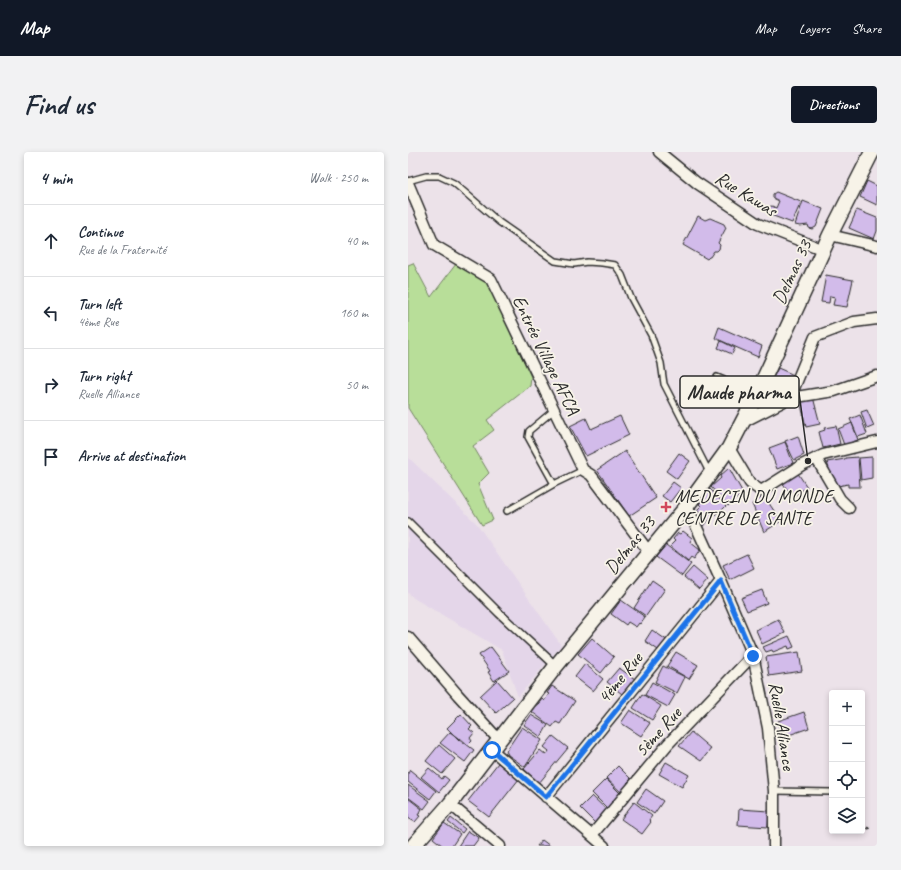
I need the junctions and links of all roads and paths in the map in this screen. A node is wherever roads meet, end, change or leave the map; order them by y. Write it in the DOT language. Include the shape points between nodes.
graph roads {
  1 [pos="659,152"];
  2 [pos="872,152"];
  3 [pos="408,182"];
  4 [pos="830,235"];
  5 [pos="877,246"];
  6 [pos="824,250"];
  7 [pos="877,319"];
  8 [pos="877,376"];
  9 [pos="717,377"];
  10 [pos="755,398"];
  11 [pos="790,398"];
  12 [pos="554,410"];
  13 [pos="741,423"];
  14 [pos="877,442"];
  15 [pos="728,448"];
  16 [pos="816,458"];
  17 [pos="583,470"];
  18 [pos="711,475"];
  19 [pos="554,484"];
  20 [pos="687,506"];
  21 [pos="848,508"];
  22 [pos="507,511"];
  23 [pos="408,522"];
  24 [pos="649,552"];
  25 [pos="721,581"];
  26 [pos="408,637"];
  27 [pos="753,656"];
  28 [pos="556,666"];
  29 [pos="496,745"];
  30 [pos="774,791"];
  31 [pos="829,792"];
  32 [pos="546,797"];
  33 [pos="450,804"];
  34 [pos="865,826"];
  35 [pos="870,830"];
  36 [pos="592,835"];
  37 [pos="413,846"];
  38 [pos="500,846"];
  39 [pos="604,846"];
  40 [pos="774,846"];
  1 -- 6 [label="street, Rue Kawas" via="697,183 758,224"];
  2 -- 4 [label="main road, Delmas 33"];
  3 -- 12 [label="street, Entrée Village AFCA" via="434,244 491,278"];
  3 -- 18 [label="lane" via="426,176 439,176 454,183 499,222 555,261 614,265 622,275 651,335 661,363 664,384"];
  4 -- 5 [label="street"];
  4 -- 6 [label="main road, Delmas 33"];
  6 -- 10 [label="main road, Delmas 33"];
  7 -- 11 [label="street" via="854,322 815,337"];
  8 -- 11 [label="street" via="834,391"];
  9 -- 10 [label="lane" via="736,385"];
  10 -- 13 [label="main road, Delmas 33"];
  11 -- 13 [label="street"];
  12 -- 17 [label="street, Entrée Village AFCA"];
  12 -- 19 [label="lane" via="529,431 528,437"];
  13 -- 15 [label="main road, Delmas 33"];
  14 -- 16 [label="street"];
  15 -- 16 [label="street" via="750,483 760,491"];
  15 -- 18 [label="main road, Delmas 33"];
  16 -- 21 [label="street"];
  17 -- 19 [label="lane"];
  17 -- 24 [label="street, Entrée Village AFCA" via="591,475"];
  18 -- 20 [label="main road, Delmas 33"];
  19 -- 22 [label="lane"];
  20 -- 24 [label="main road, Delmas 33"];
  20 -- 25 [label="street, Ruelle Alliance"];
  23 -- 28 [label="street"];
  24 -- 28 [label="main road, Delmas 33"];
  25 -- 27 [label="street, Ruelle Alliance"];
  25 -- 32 [label="street, 4ème Rue"];
  26 -- 29 [label="street"];
  27 -- 30 [label="street, Ruelle Alliance" via="768,728"];
  27 -- 36 [label="street, 5ème Rue" via="668,744"];
  28 -- 29 [label="main road, Delmas 33"];
  29 -- 32 [label="street"];
  29 -- 33 [label="main road, Delmas 33"];
  30 -- 31 [label="lane"];
  30 -- 40 [label="street, Ruelle Alliance"];
  32 -- 36 [label="street"];
  33 -- 37 [label="main road, Delmas 33"];
  33 -- 38 [label="street"];
  34 -- 35 [label="path"];
  36 -- 39 [label="street"];
}
